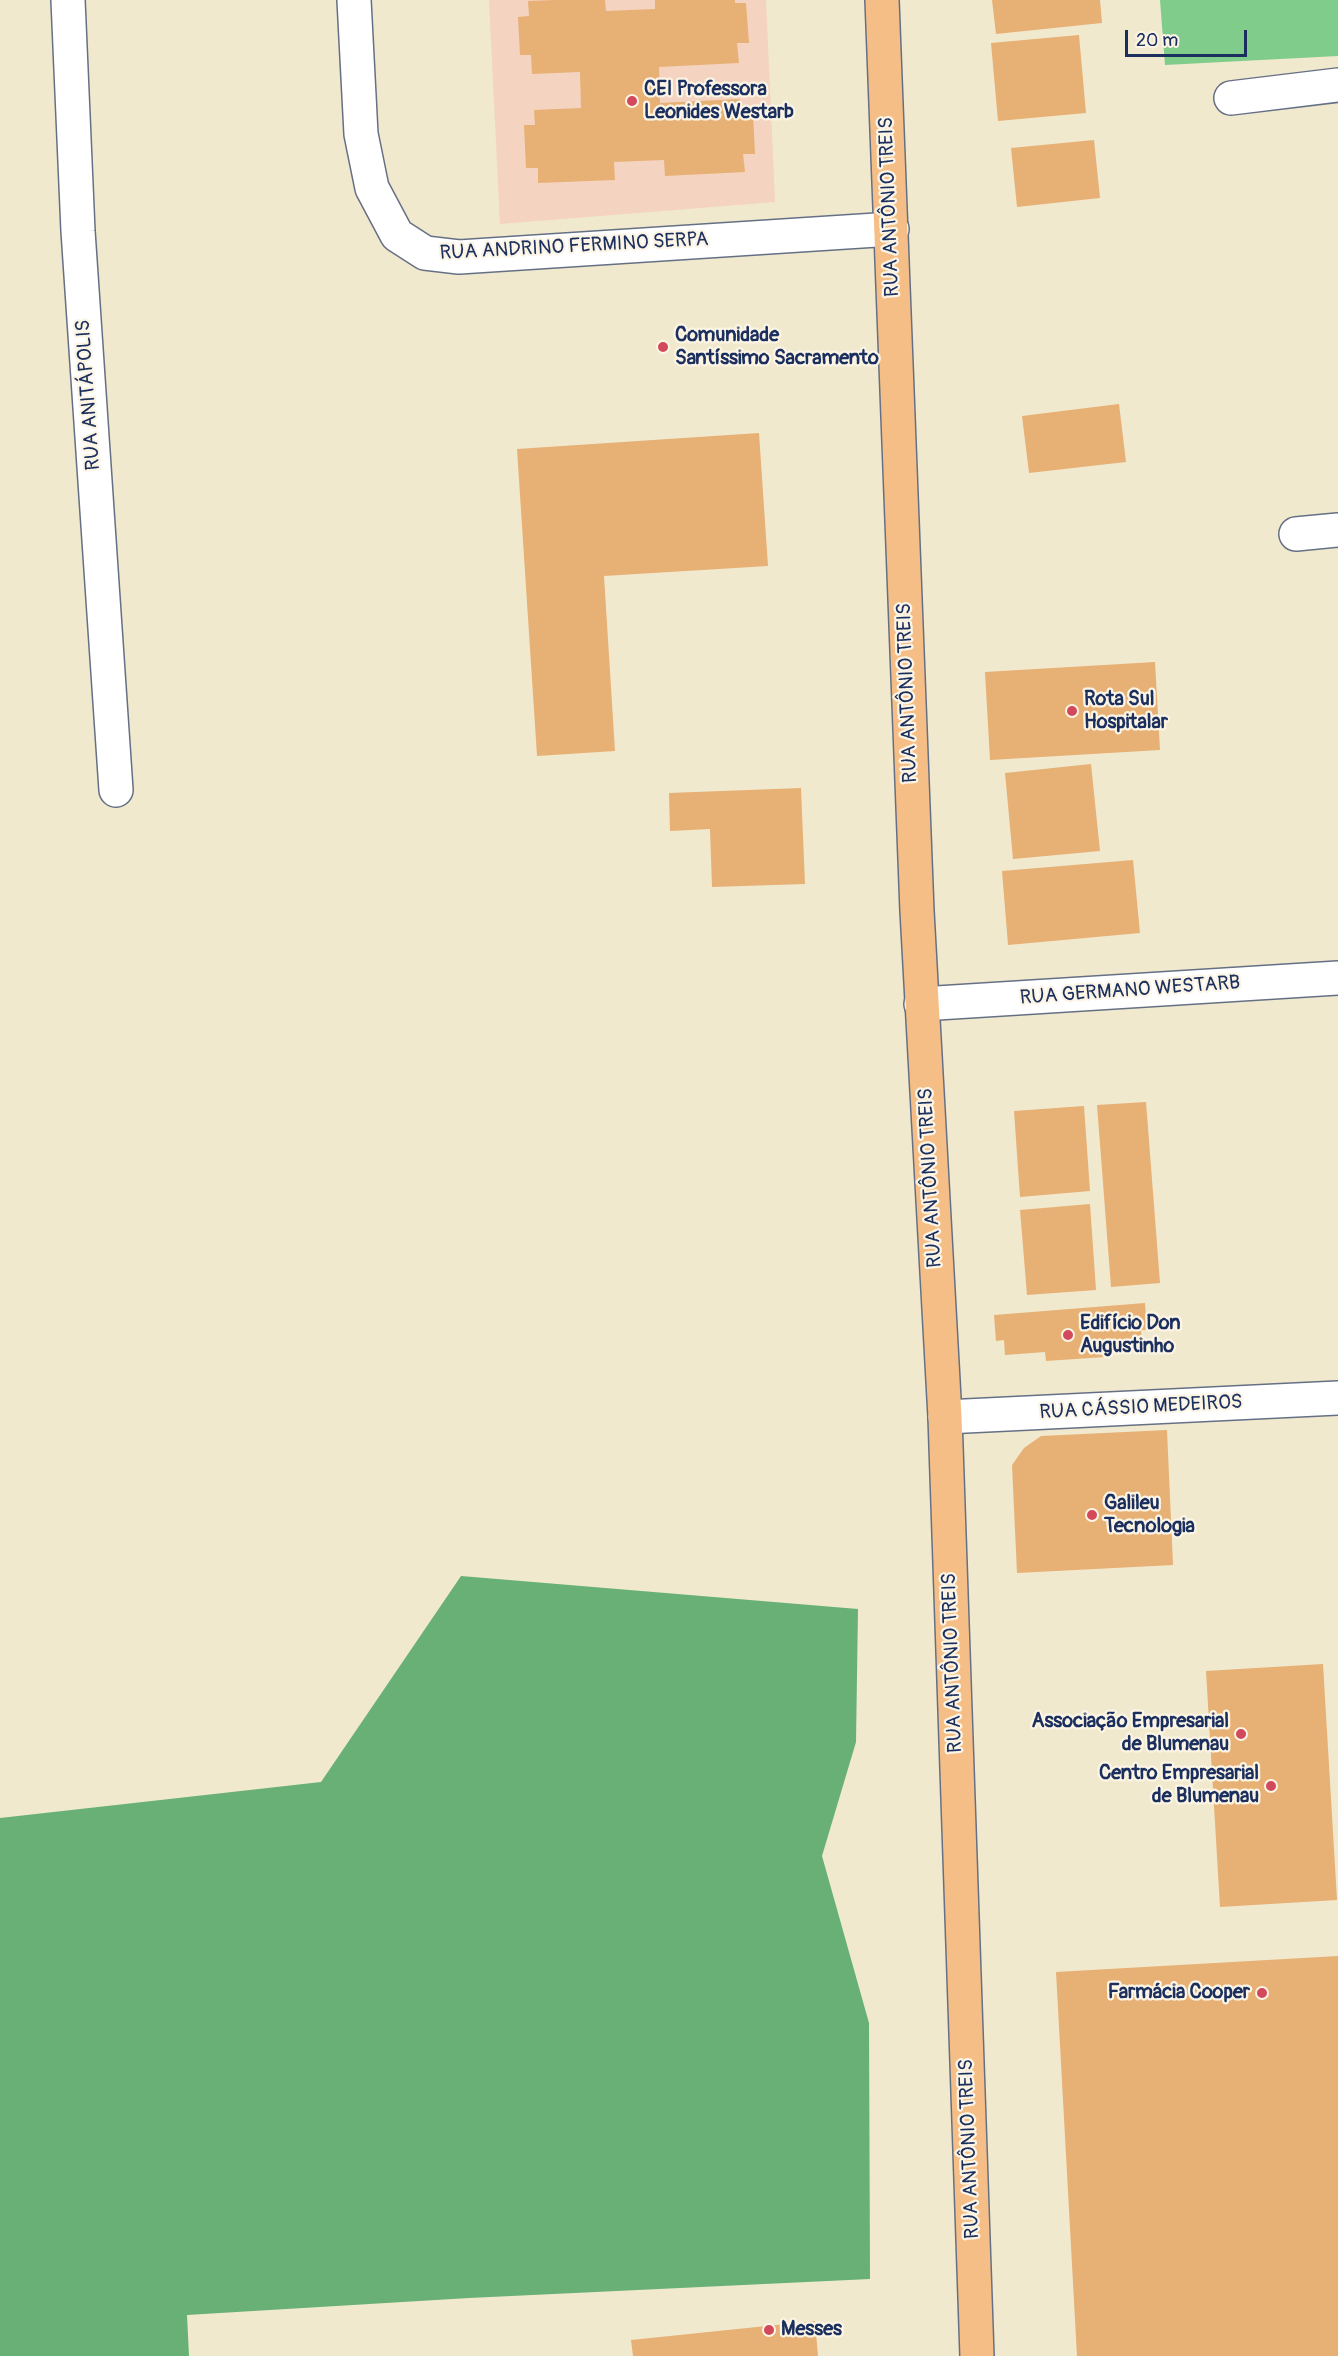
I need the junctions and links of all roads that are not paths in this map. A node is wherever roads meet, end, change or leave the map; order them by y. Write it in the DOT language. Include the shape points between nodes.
graph roads {
  1 [pos="68,0"];
  2 [pos="354,0"];
  3 [pos="882,0"];
  4 [pos="1338,85"];
  5 [pos="1231,98"];
  6 [pos="892,229"];
  7 [pos="1338,530"];
  8 [pos="1296,534"];
  9 [pos="116,790"];
  10 [pos="1338,978"];
  11 [pos="921,1004"];
  12 [pos="1338,1398"];
  13 [pos="945,1417"];
  14 [pos="977,2356"];
  1 -- 9 [label="street, RUA ANITÁPOLIS" via="78,231"];
  2 -- 6 [label="street, RUA ANDRINO FERMINO SERPA" via="361,134 372,188 397,235 424,253 459,257"];
  3 -- 6 [label="main road, RUA ANTÔNIO TREIS"];
  4 -- 5 [label="street"];
  6 -- 11 [label="main road, RUA ANTÔNIO TREIS"];
  7 -- 8 [label="street"];
  10 -- 11 [label="street, RUA GERMANO WESTARB"];
  11 -- 13 [label="main road, RUA ANTÔNIO TREIS"];
  12 -- 13 [label="street, RUA CÁSSIO MEDEIROS"];
  13 -- 14 [label="main road, RUA ANTÔNIO TREIS"];
}
